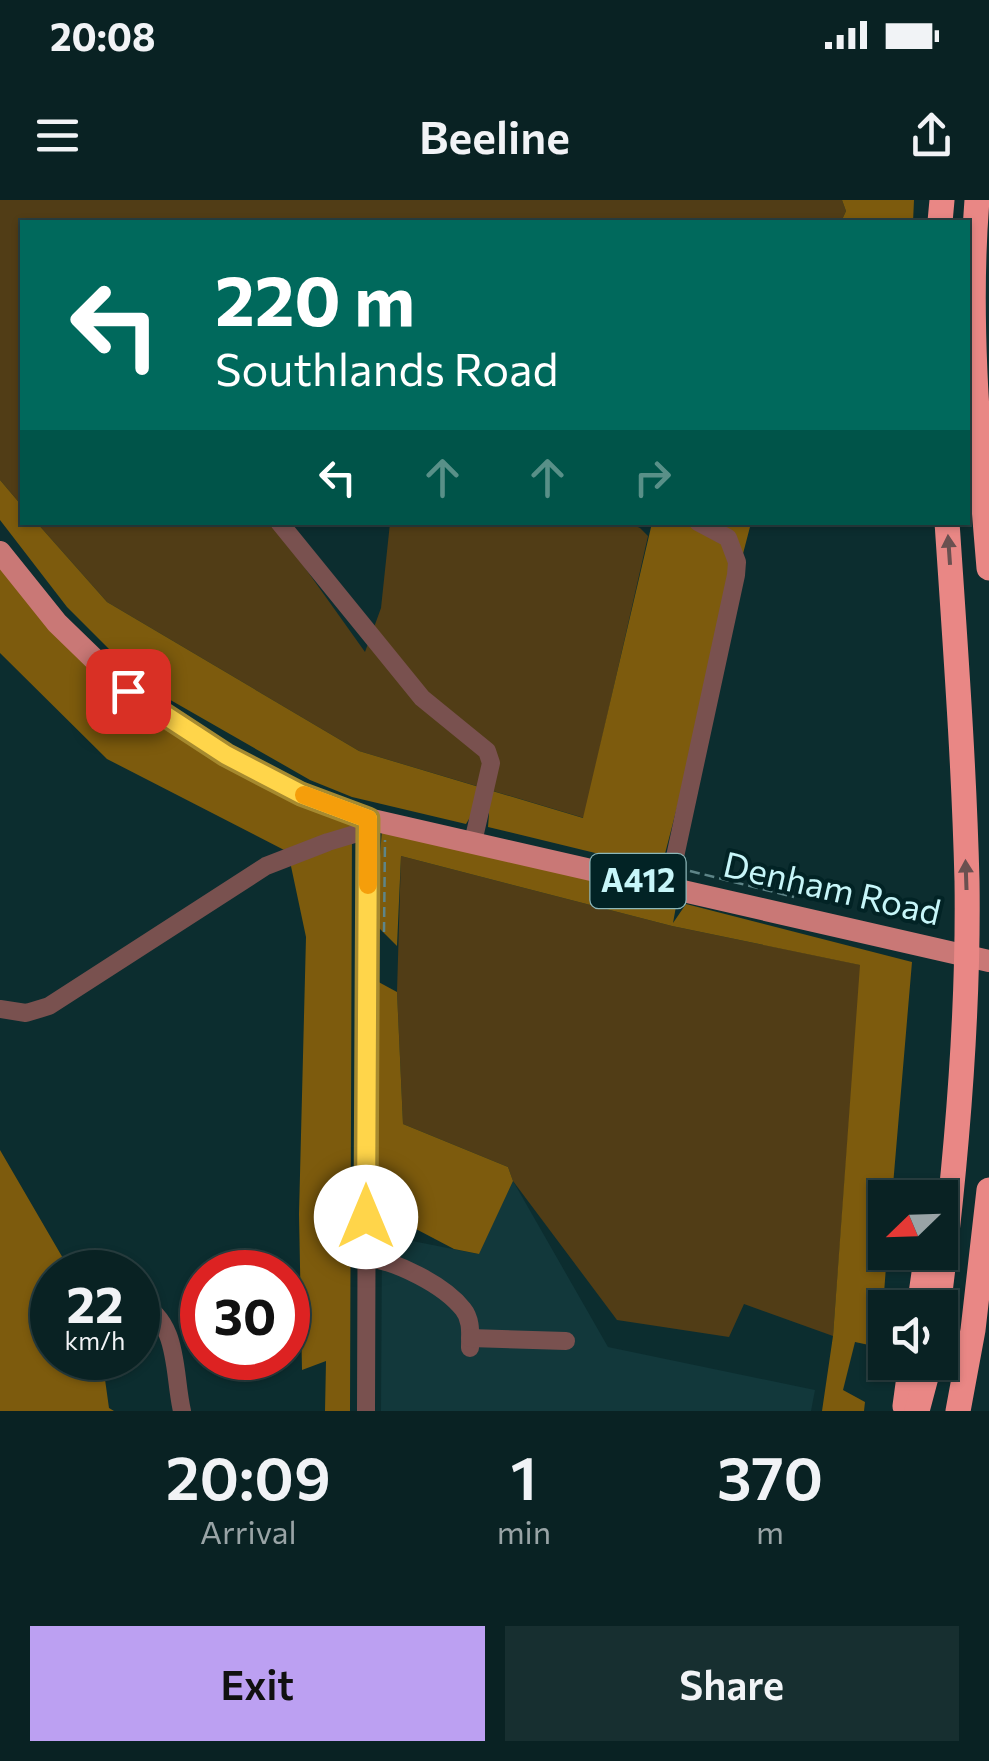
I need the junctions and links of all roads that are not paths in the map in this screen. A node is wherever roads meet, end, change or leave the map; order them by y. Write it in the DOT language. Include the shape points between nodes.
graph roads {
  1 [pos="976,200"];
  2 [pos="281,525"];
  3 [pos="704,525"];
  4 [pos="947,525"];
  5 [pos="0,552"];
  6 [pos="989,568"];
  7 [pos="368,824"];
  8 [pos="474,842"];
  9 [pos="668,888"];
  10 [pos="989,961"];
  11 [pos="0,1009"];
  12 [pos="961,1070"];
  13 [pos="939,1180"];
  14 [pos="989,1190"];
  15 [pos="366,1256"];
  16 [pos="940,1290"];
  17 [pos="160,1321"];
  18 [pos="566,1341"];
  19 [pos="908,1380"];
  20 [pos="926,1380"];
  21 [pos="182,1411"];
  22 [pos="366,1411"];
  23 [pos="904,1411"];
  24 [pos="919,1411"];
  25 [pos="958,1411"];
  1 -- 6 [label="highway" via="976,398"];
  2 -- 8 [label="street" via="422,698 487,752 491,762"];
  3 -- 9 [label="street" via="728,538 736,575"];
  12 -- 4 [label="highway, one-way" via="966,882"];
  5 -- 7 [label="main road, A412" via="57,622 128,691 226,755"];
  7 -- 8 [label="main road, Denham Road / A412"];
  7 -- 11 [label="street" via="266,866 49,1006 26,1013"];
  7 -- 15 [label="street"];
  8 -- 9 [label="main road, Denham Road / A412"];
  9 -- 10 [label="main road, Denham Road / A412"];
  12 -- 13 [label="highway"];
  12 -- 16 [label="highway"];
  14 -- 25 [label="highway"];
  15 -- 18 [label="street" via="394,1264 453,1300 470,1323 470,1343"];
  15 -- 22 [label="street"];
  17 -- 21 [label="street" via="173,1349"];
  19 -- 23 [label="highway"];
  20 -- 24 [label="highway"];
}
